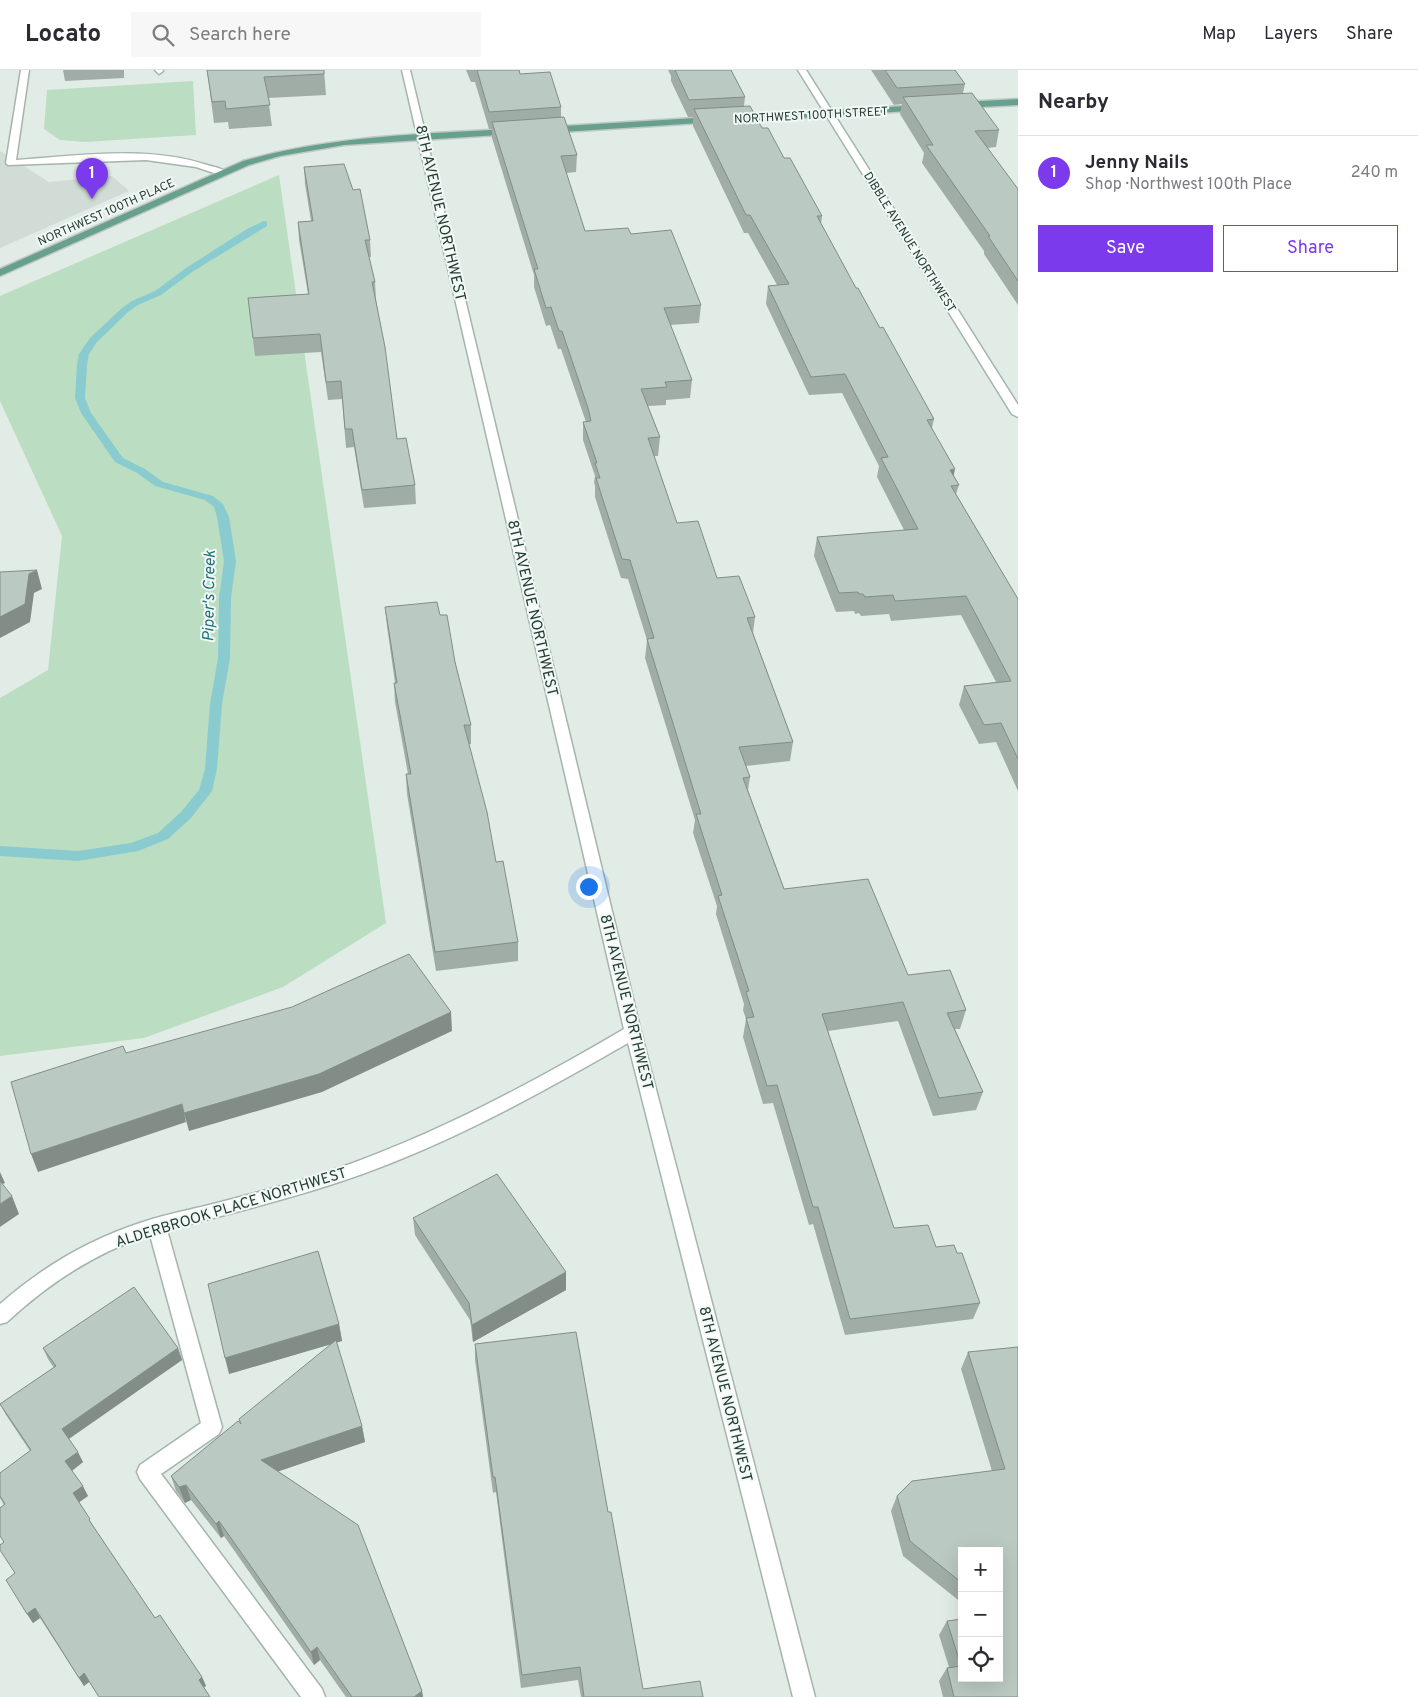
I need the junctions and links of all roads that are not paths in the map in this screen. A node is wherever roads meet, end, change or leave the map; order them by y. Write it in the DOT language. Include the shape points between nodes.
graph roads {
  1 [pos="25,70"];
  2 [pos="406,70"];
  3 [pos="802,70"];
  4 [pos="1018,102"];
  5 [pos="950,106"];
  6 [pos="930,107"];
  7 [pos="830,114"];
  8 [pos="525,131"];
  9 [pos="535,131"];
  10 [pos="423,137"];
  11 [pos="223,173"];
  12 [pos="0,273"];
  13 [pos="1018,414"];
  14 [pos="633,1032"];
  15 [pos="157,1225"];
  16 [pos="0,1316"];
  17 [pos="314,1697"];
  18 [pos="804,1697"];
  1 -- 11 [label="street" via="12,163 153,157 202,164"];
  2 -- 10 [label="street, 8TH AVENUE NORTHWEST"];
  3 -- 7 [label="street, DIBBLE AVENUE NORTHWEST"];
  4 -- 5 [label="main road"];
  6 -- 7 [label="main road, NORTHWEST 100TH STREET"];
  7 -- 9 [label="main road, NORTHWEST 100TH STREET"];
  7 -- 13 [label="street, DIBBLE AVENUE NORTHWEST"];
  8 -- 10 [label="main road"];
  10 -- 11 [label="main road" via="297,148 246,162"];
  10 -- 14 [label="street, 8TH AVENUE NORTHWEST"];
  11 -- 12 [label="main road, NORTHWEST 100TH PLACE"];
  14 -- 15 [label="street, ALDERBROOK PLACE NORTHWEST" via="566,1071 428,1140 283,1193"];
  14 -- 18 [label="street, 8TH AVENUE NORTHWEST"];
  15 -- 16 [label="street, ALDERBROOK PLACE NORTHWEST" via="123,1237 50,1274"];
  15 -- 17 [label="street" via="212,1427 147,1472"];
}
